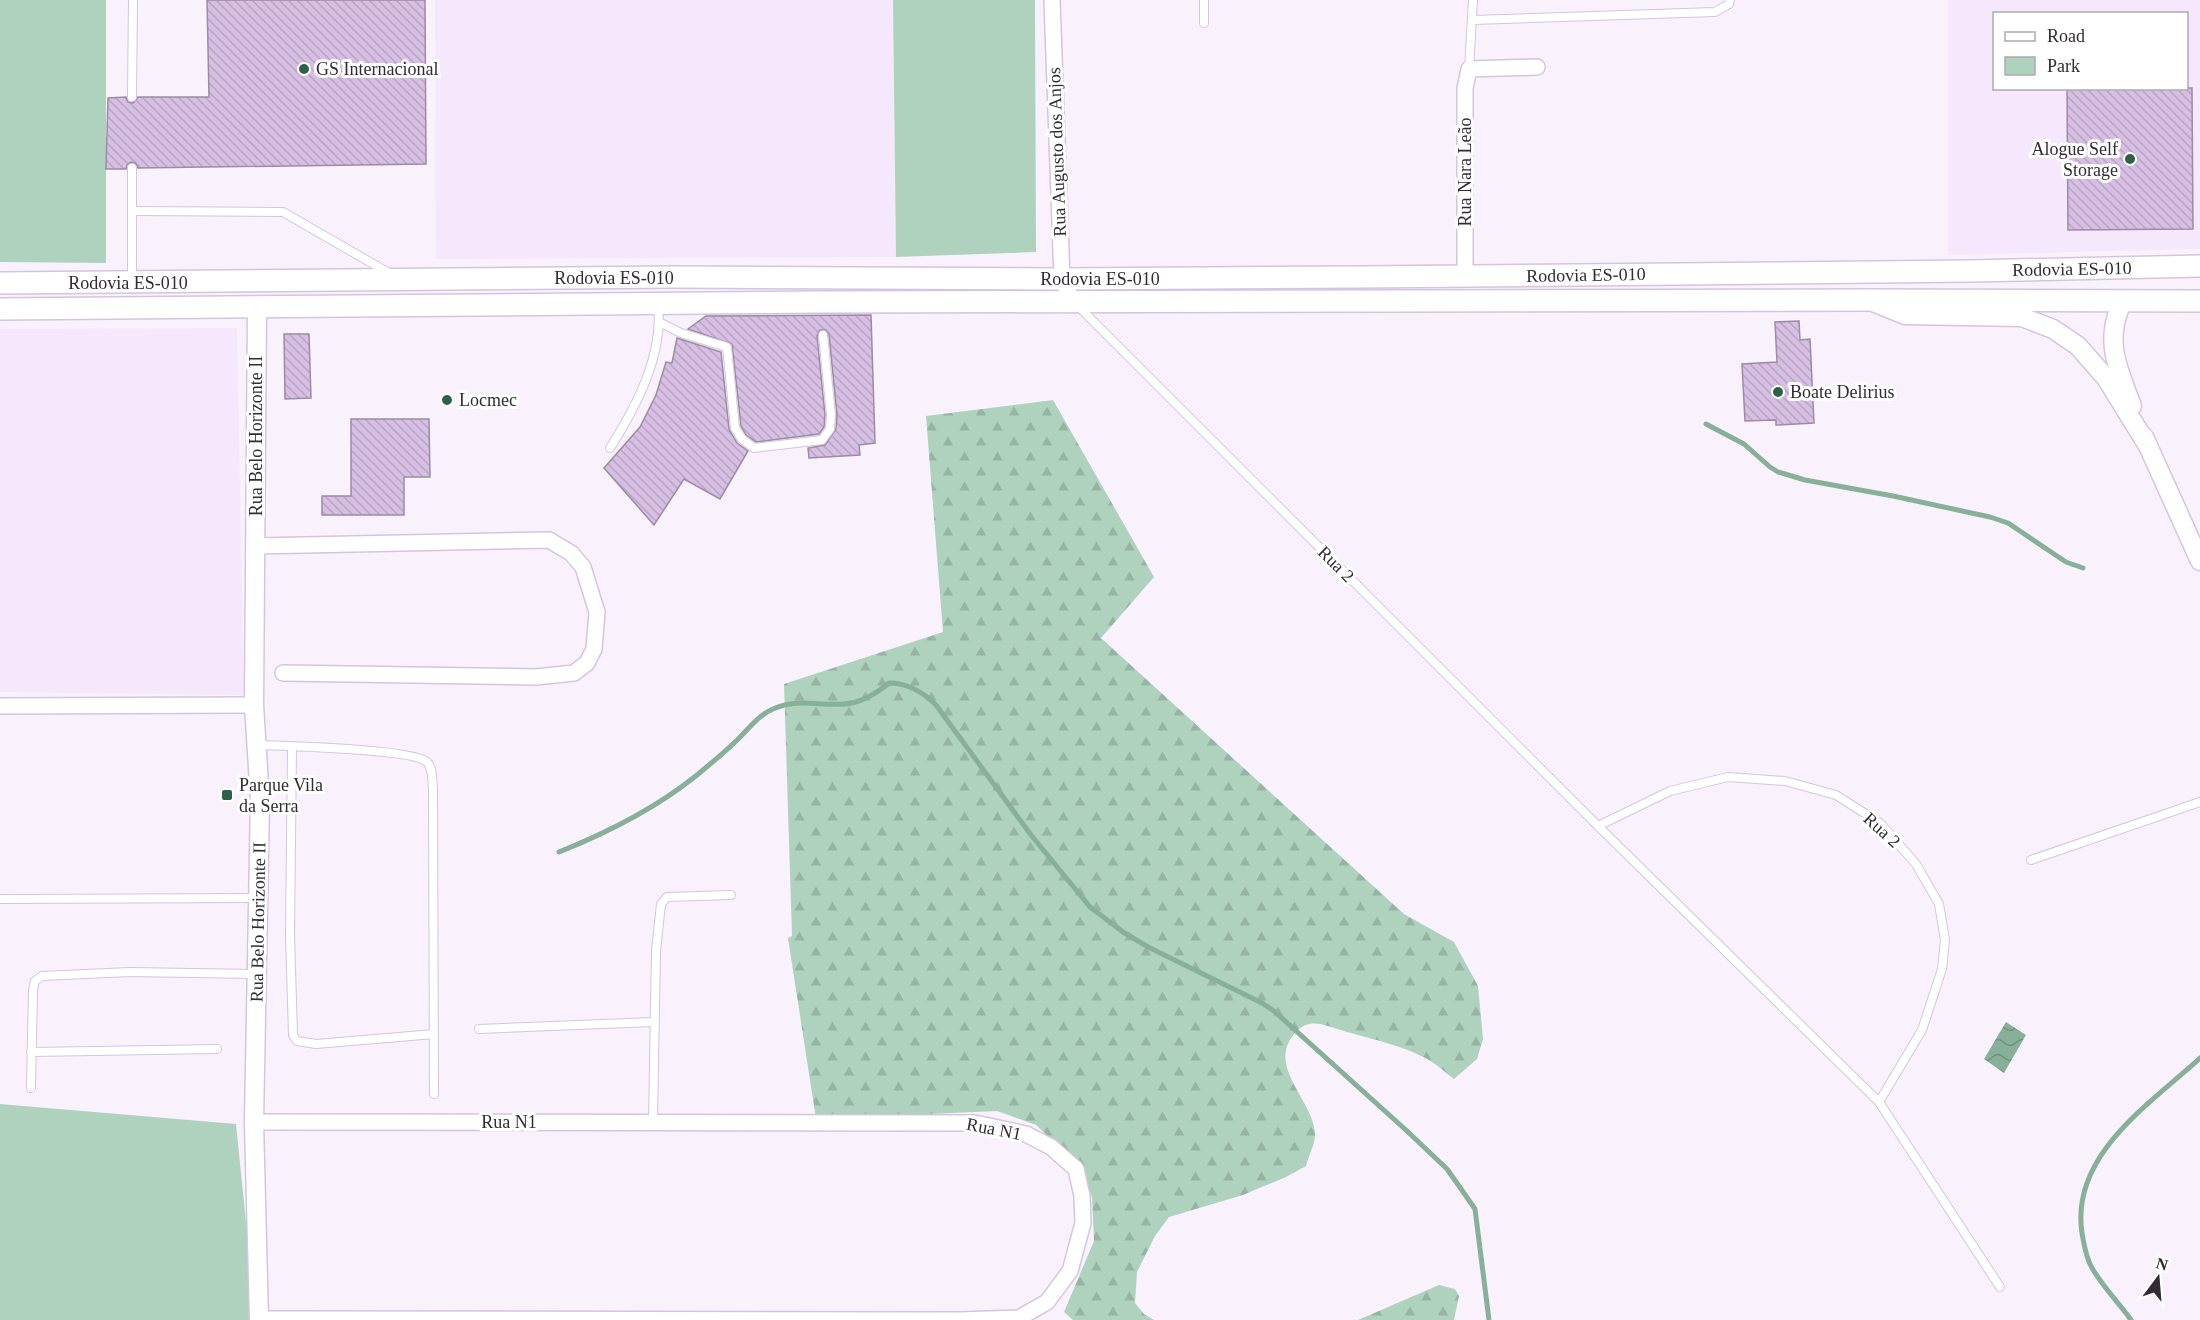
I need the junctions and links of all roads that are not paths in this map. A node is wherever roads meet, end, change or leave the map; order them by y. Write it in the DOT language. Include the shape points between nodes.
graph roads {
  1 [pos="133,0"];
  2 [pos="1052,0"];
  3 [pos="1204,0"];
  4 [pos="1473,0"];
  5 [pos="1730,0"];
  6 [pos="1473,20"];
  7 [pos="1204,23"];
  8 [pos="1537,68"];
  9 [pos="1469,69"];
  10 [pos="132,97"];
  11 [pos="132,168"];
  12 [pos="132,211"];
  13 [pos="2200,266"];
  14 [pos="2168,267"];
  15 [pos="1465,276"];
  16 [pos="1062,279"];
  17 [pos="400,280"];
  18 [pos="132,282"];
  19 [pos="0,283"];
  20 [pos="1868,300"];
  21 [pos="2122,301"];
  22 [pos="2200,301"];
  23 [pos="1073,302"];
  24 [pos="257,308"];
  25 [pos="0,309"];
  26 [pos="658,313"];
  27 [pos="823,335"];
  28 [pos="2148,446"];
  29 [pos="610,448"];
  30 [pos="256,546"];
  31 [pos="2200,561"];
  32 [pos="283,673"];
  33 [pos="254,705"];
  34 [pos="0,706"];
  35 [pos="256,745"];
  36 [pos="292,748"];
  37 [pos="2200,802"];
  38 [pos="1598,826"];
  39 [pos="2031,860"];
  40 [pos="731,895"];
  41 [pos="258,898"];
  42 [pos="0,899"];
  43 [pos="257,974"];
  44 [pos="653,1022"];
  45 [pos="479,1029"];
  46 [pos="434,1034"];
  47 [pos="217,1049"];
  48 [pos="32,1052"];
  49 [pos="31,1088"];
  50 [pos="434,1094"];
  51 [pos="1879,1102"];
  52 [pos="254,1122"];
  53 [pos="653,1122"];
  54 [pos="2000,1287"];
  55 [pos="259,1319"];
  1 -- 10 [label="lane"];
  2 -- 16 [label="street, Rua Augusto dos Anjos"];
  3 -- 7 [label="lane"];
  4 -- 6 [label="lane, Rua Nara Leão"];
  5 -- 6 [label="lane" via="1715,12"];
  6 -- 9 [label="lane, Rua Nara Leão"];
  8 -- 9 [label="street"];
  9 -- 15 [label="street, Rua Nara Leão" via="1465,88"];
  11 -- 12 [label="lane"];
  12 -- 17 [label="lane" via="284,212"];
  12 -- 18 [label="lane"];
  13 -- 14 [label="main road, Rodovia ES-010"];
  14 -- 15 [label="main road, Rodovia ES-010"];
  14 -- 21 [label="main road" via="2139,282"];
  15 -- 16 [label="main road, Rodovia ES-010"];
  16 -- 17 [label="main road, Rodovia ES-010"];
  16 -- 23 [label="street, Rua Augusto dos Anjos"];
  17 -- 18 [label="main road, Rodovia ES-010"];
  18 -- 19 [label="main road, Rodovia ES-010"];
  20 -- 21 [label="main road, Rodovia ES-010"];
  20 -- 23 [label="main road, Rodovia ES-010"];
  20 -- 28 [label="street" via="1905,315 2022,317 2053,328 2078,346 2106,378"];
  21 -- 22 [label="main road, Rodovia ES-010"];
  21 -- 28 [label="street" via="2112,333 2116,364"];
  23 -- 26 [label="main road, Rodovia ES-010"];
  23 -- 38 [label="lane, Rua 2"];
  24 -- 25 [label="main road, Rodovia ES-010"];
  24 -- 26 [label="main road, Rodovia ES-010"];
  24 -- 30 [label="street, Rua Belo Horizonte II"];
  26 -- 27 [label="lane" via="681,333 727,347 735,428 754,448 822,440 830,429"];
  26 -- 29 [label="lane" via="646,380"];
  28 -- 31 [label="street"];
  30 -- 32 [label="street" via="549,540 571,553 583,567 597,612 594,649 587,663 574,673 536,677"];
  30 -- 33 [label="street, Rua Belo Horizonte II"];
  33 -- 34 [label="street"];
  33 -- 35 [label="street, Rua Belo Horizonte II"];
  35 -- 36 [label="lane"];
  35 -- 41 [label="street, Rua Belo Horizonte II" via="260,800"];
  36 -- 46 [label="lane" via="399,753 426,761 431,768"];
  36 -- 46 [label="lane" via="293,1035 297,1041 316,1044"];
  37 -- 39 [label="lane"];
  38 -- 51 [label="lane, Rua 2"];
  38 -- 51 [label="lane, Rua 2" via="1670,791 1728,777 1785,781 1836,795 1880,823 1916,864 1940,904 1945,940 1942,969 1922,1030"];
  40 -- 44 [label="lane" via="662,900"];
  41 -- 42 [label="lane"];
  41 -- 43 [label="street, Rua Belo Horizonte II"];
  43 -- 48 [label="lane" via="130,972 42,976 35,981 33,990"];
  43 -- 52 [label="street, Rua Belo Horizonte II"];
  44 -- 45 [label="lane"];
  44 -- 53 [label="lane"];
  46 -- 50 [label="lane"];
  47 -- 48 [label="lane"];
  48 -- 49 [label="lane"];
  51 -- 54 [label="lane, Rua 2"];
  52 -- 53 [label="street, Rua N1"];
  52 -- 55 [label="street, Rua Belo Horizonte II"];
  53 -- 55 [label="street, Rua N1" via="975,1123 1026,1134 1051,1147 1076,1169 1083,1223 1070,1271 1047,1302 1019,1318"];
}
